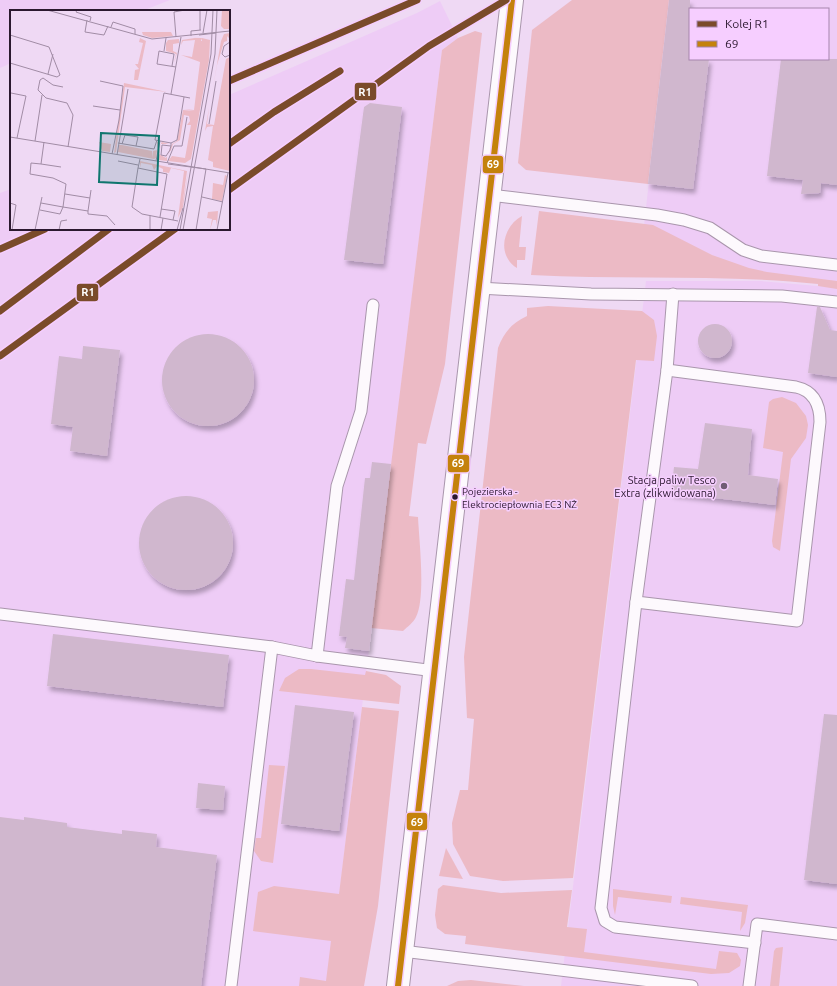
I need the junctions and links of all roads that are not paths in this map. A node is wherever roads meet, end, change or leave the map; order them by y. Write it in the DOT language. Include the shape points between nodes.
graph roads {
  1 [pos="512,0"];
  2 [pos="490,195"];
  3 [pos="837,265"];
  4 [pos="479,288"];
  5 [pos="673,294"];
  6 [pos="837,302"];
  7 [pos="373,305"];
  8 [pos="666,370"];
  9 [pos="636,602"];
  10 [pos="0,614"];
  11 [pos="272,647"];
  12 [pos="317,656"];
  13 [pos="435,671"];
  14 [pos="837,934"];
  15 [pos="754,943"];
  16 [pos="402,951"];
  17 [pos="231,986"];
  18 [pos="398,986"];
  19 [pos="692,986"];
  20 [pos="749,986"];
  1 -- 2 [label="street"];
  2 -- 3 [label="lane" via="684,220 710,228 743,250 761,256"];
  2 -- 4 [label="street"];
  4 -- 5 [label="lane" via="591,294"];
  4 -- 13 [label="street"];
  5 -- 6 [label="lane" via="782,296"];
  5 -- 8 [label="lane"];
  7 -- 12 [label="lane" via="361,411 337,486"];
  8 -- 9 [label="lane"];
  8 -- 9 [label="lane" via="796,387 806,390 819,407 820,422 797,621"];
  9 -- 15 [label="lane" via="601,901 602,915 609,925 615,927"];
  10 -- 11 [label="lane"];
  11 -- 12 [label="lane"];
  11 -- 17 [label="lane"];
  12 -- 13 [label="lane"];
  13 -- 16 [label="street"];
  14 -- 15 [label="lane" via="757,924"];
  15 -- 20 [label="lane"];
  16 -- 18 [label="street"];
  16 -- 19 [label="lane"];
}
